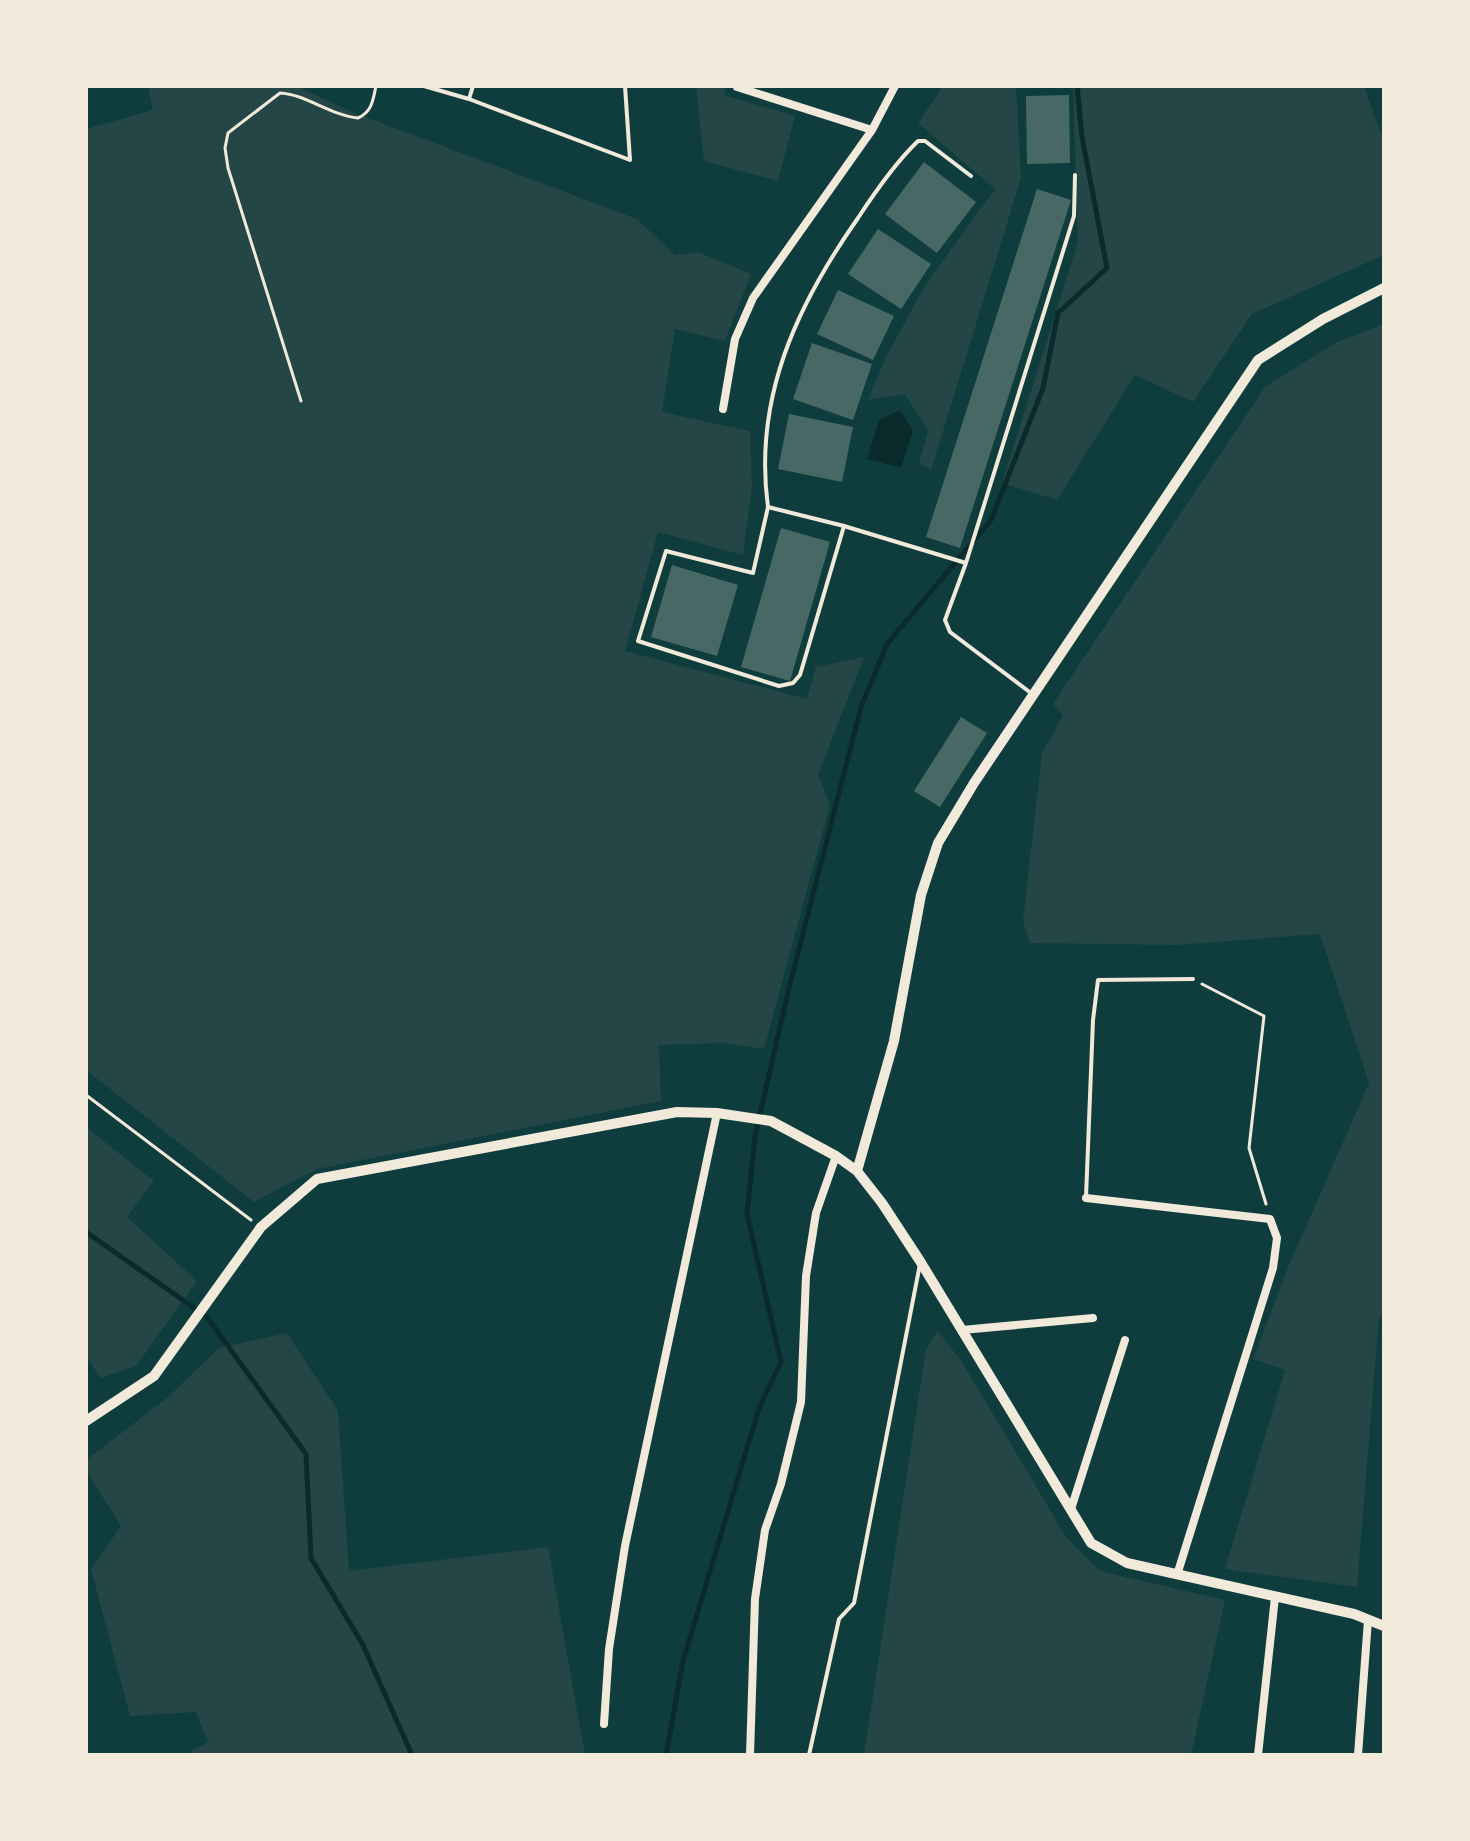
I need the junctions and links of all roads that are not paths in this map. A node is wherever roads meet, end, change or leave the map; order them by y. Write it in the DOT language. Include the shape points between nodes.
graph roads {
  1 [pos="424,86"];
  2 [pos="473,86"];
  3 [pos="625,86"];
  4 [pos="895,86"];
  5 [pos="737,87"];
  6 [pos="469,99"];
  7 [pos="872,130"];
  8 [pos="1075,175"];
  9 [pos="971,176"];
  10 [pos="1384,288"];
  11 [pos="723,409"];
  12 [pos="768,507"];
  13 [pos="844,526"];
  14 [pos="966,563"];
  15 [pos="1033,694"];
  16 [pos="1193,979"];
  17 [pos="717,1113"];
  18 [pos="836,1156"];
  19 [pos="857,1171"];
  20 [pos="1086,1198"];
  21 [pos="920,1261"];
  22 [pos="1093,1318"];
  23 [pos="962,1330"];
  24 [pos="1125,1340"];
  25 [pos="86,1421"];
  26 [pos="1071,1509"];
  27 [pos="1177,1575"];
  28 [pos="1275,1597"];
  29 [pos="1368,1620"];
  30 [pos="1384,1626"];
  31 [pos="604,1724"];
  32 [pos="750,1755"];
  33 [pos="809,1755"];
  34 [pos="1258,1755"];
  35 [pos="1358,1755"];
  1 -- 6 [label="lane"];
  2 -- 6 [label="lane"];
  3 -- 6 [label="lane" via="630,160"];
  4 -- 7 [label="street"];
  5 -- 7 [label="street"];
  7 -- 11 [label="street" via="753,298 735,339"];
  8 -- 14 [label="lane" via="1074,216"];
  9 -- 12 [label="lane" via="918,141 831,257 795,326 776,382 766,438"];
  10 -- 15 [label="street" via="1258,360"];
  12 -- 13 [label="lane"];
  12 -- 13 [label="lane" via="753,573 666,551 638,641 779,686 793,683 800,675"];
  13 -- 14 [label="lane"];
  14 -- 15 [label="lane" via="946,626"];
  15 -- 19 [label="street" via="938,843 921,895 894,1041"];
  16 -- 20 [label="lane" via="1098,980"];
  17 -- 18 [label="street" via="771,1121"];
  17 -- 25 [label="street" via="677,1112 317,1179 261,1227 154,1376"];
  17 -- 31 [label="street" via="625,1546"];
  18 -- 19 [label="street"];
  18 -- 32 [label="street" via="816,1213 806,1276 801,1402 765,1530 755,1599"];
  19 -- 21 [label="street"];
  20 -- 27 [label="street" via="1270,1219 1277,1238 1273,1268"];
  21 -- 23 [label="street"];
  21 -- 33 [label="lane" via="854,1603 839,1619"];
  22 -- 23 [label="street"];
  23 -- 26 [label="street"];
  24 -- 26 [label="street"];
  26 -- 27 [label="street" via="1091,1543 1127,1563"];
  27 -- 28 [label="street"];
  28 -- 29 [label="street"];
  28 -- 34 [label="street"];
  29 -- 30 [label="street"];
  29 -- 35 [label="street"];
}
